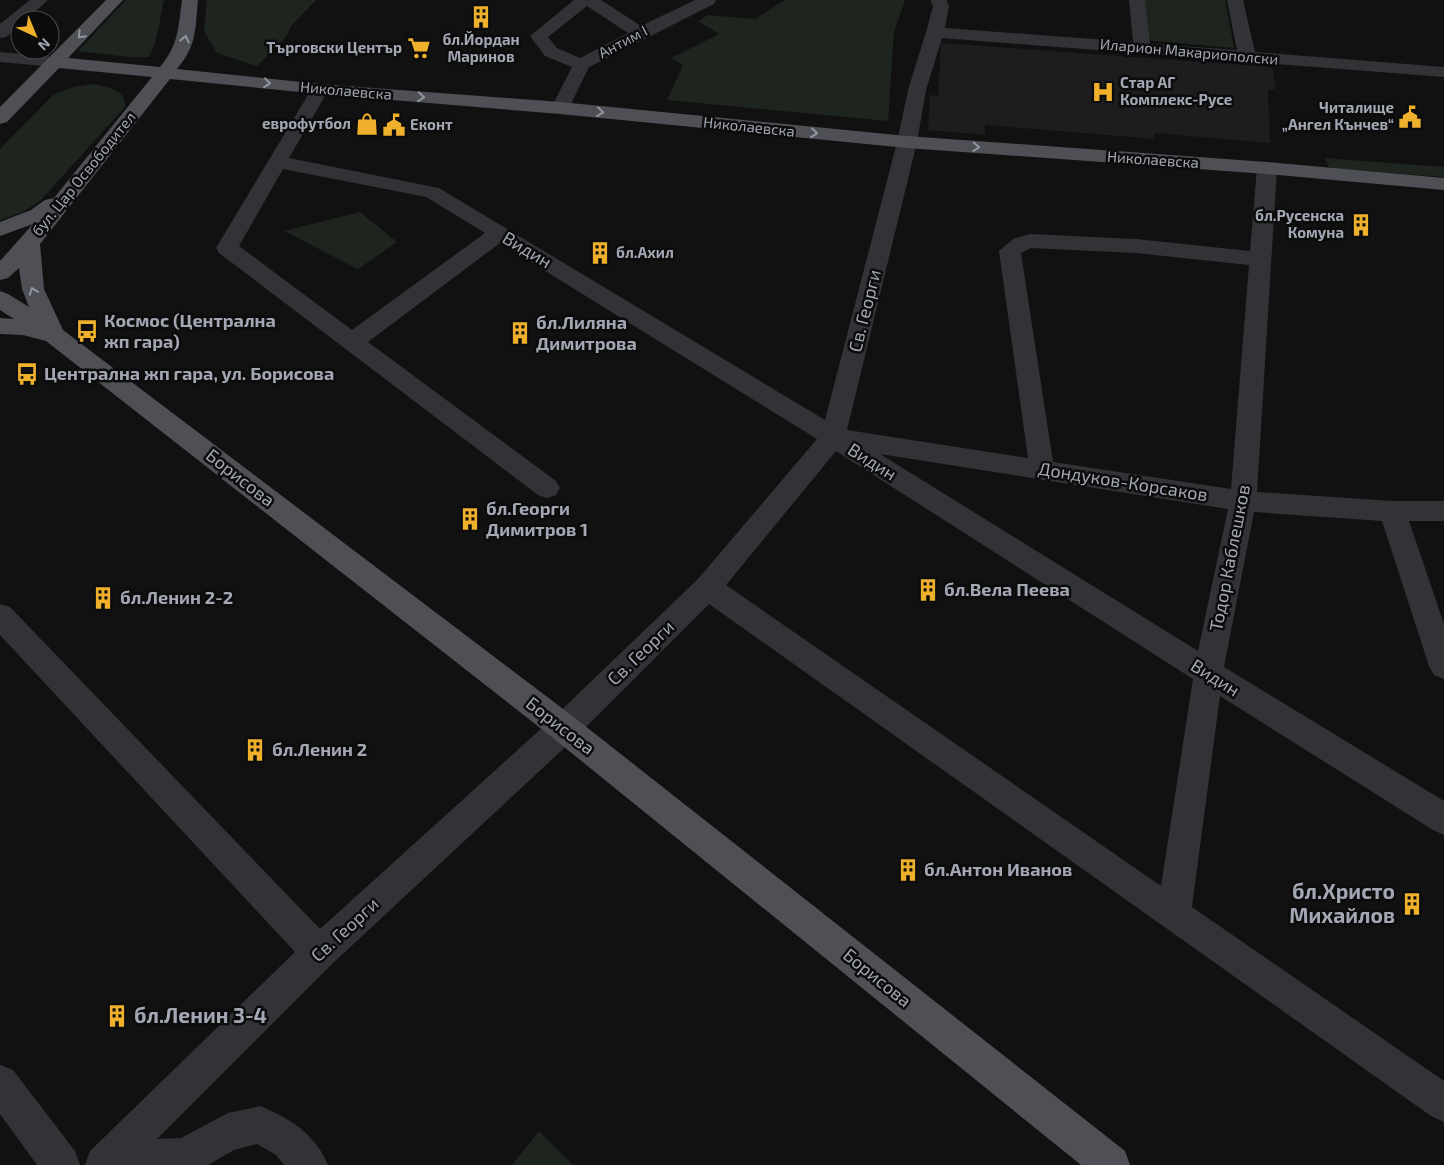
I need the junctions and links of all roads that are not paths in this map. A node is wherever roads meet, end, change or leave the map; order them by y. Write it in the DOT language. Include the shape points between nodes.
graph roads {
  1 [pos="40,0"];
  2 [pos="115,0"];
  3 [pos="190,0"];
  4 [pos="584,0"];
  5 [pos="590,0"];
  6 [pos="708,0"];
  7 [pos="938,0"];
  8 [pos="1137,0"];
  9 [pos="1235,0"];
  10 [pos="682,6"];
  11 [pos="0,32"];
  12 [pos="935,32"];
  13 [pos="640,33"];
  14 [pos="1142,48"];
  15 [pos="1247,56"];
  16 [pos="0,57"];
  17 [pos="55,62"];
  18 [pos="582,64"];
  19 [pos="1444,72"];
  20 [pos="166,73"];
  21 [pos="236,80"];
  22 [pos="320,89"];
  23 [pos="560,108"];
  24 [pos="5,112"];
  25 [pos="134,113"];
  26 [pos="907,142"];
  27 [pos="278,162"];
  28 [pos="1267,168"];
  29 [pos="1444,184"];
  30 [pos="68,192"];
  31 [pos="0,229"];
  32 [pos="499,233"];
  33 [pos="29,242"];
  34 [pos="1261,259"];
  35 [pos="0,274"];
  36 [pos="0,299"];
  37 [pos="0,326"];
  38 [pos="54,335"];
  39 [pos="352,342"];
  40 [pos="833,438"];
  41 [pos="1042,470"];
  42 [pos="547,488"];
  43 [pos="1243,501"];
  44 [pos="1392,511"];
  45 [pos="1444,511"];
  46 [pos="708,587"];
  47 [pos="0,616"];
  48 [pos="1444,666"];
  49 [pos="1208,673"];
  50 [pos="564,728"];
  51 [pos="1444,819"];
  52 [pos="1174,915"];
  53 [pos="319,953"];
  54 [pos="0,1083"];
  55 [pos="1444,1103"];
  56 [pos="110,1159"];
  57 [pos="61,1165"];
  58 [pos="309,1165"];
  59 [pos="1112,1165"];
  1 -- 11 [label="street"];
  2 -- 17 [label="main road, one-way"];
  20 -- 3 [label="main road, бул. Цар Освободител, one-way" via="181,53"];
  4 -- 18 [label="street" via="539,36 559,58"];
  5 -- 13 [label="street"];
  6 -- 10 [label="street, Антим I"];
  7 -- 12 [label="street, Св. Георги" via="941,6"];
  8 -- 14 [label="street"];
  9 -- 15 [label="street"];
  10 -- 13 [label="street, Антим I"];
  12 -- 14 [label="street, Иларион Макариополски"];
  12 -- 26 [label="street, Св. Георги" via="917,90"];
  13 -- 18 [label="street, Антим I"];
  14 -- 15 [label="street, Иларион Макариополски"];
  15 -- 19 [label="street, Иларион Макариополски"];
  16 -- 17 [label="street"];
  17 -- 20 [label="main road, Николаевска"];
  17 -- 24 [label="main road"];
  18 -- 23 [label="street, Антим I"];
  20 -- 21 [label="main road, Николаевска"];
  20 -- 25 [label="main road, бул. Цар Освободител"];
  21 -- 22 [label="main road, Николаевска, one-way"];
  21 -- 25 [label="main road" via="200,84 173,93"];
  22 -- 23 [label="main road, Николаевска, one-way"];
  22 -- 27 [label="street"];
  23 -- 26 [label="main road, Николаевска, one-way"];
  24 -- 25 [label="main road" via="42,89 100,76 129,83 137,90"];
  25 -- 30 [label="main road, бул. Цар Освободител"];
  26 -- 28 [label="main road, Николаевска, one-way"];
  26 -- 40 [label="street, Св. Георги"];
  27 -- 32 [label="street, Видин" via="432,192"];
  27 -- 39 [label="street" via="227,248"];
  28 -- 29 [label="main road, Николаевска"];
  28 -- 34 [label="street, Тодор Каблешков"];
  30 -- 31 [label="main road" via="38,215"];
  30 -- 33 [label="main road, бул. Цар Освободител"];
  32 -- 39 [label="street"];
  32 -- 40 [label="street, Видин"];
  33 -- 35 [label="main road, бул. Цар Освободител"];
  38 -- 33 [label="main road, one-way" via="30,283"];
  34 -- 41 [label="street" via="1136,246 1030,240 1010,251"];
  34 -- 43 [label="street, Тодор Каблешков"];
  36 -- 38 [label="main road, Борисова"];
  37 -- 38 [label="main road" via="23,327"];
  38 -- 50 [label="main road, Борисова"];
  39 -- 42 [label="street"];
  40 -- 41 [label="street, Дондуков-Корсаков"];
  40 -- 46 [label="street, Св. Георги"];
  40 -- 49 [label="street, Видин"];
  41 -- 43 [label="street, Дондуков-Корсаков"];
  43 -- 44 [label="street, Дондуков-Корсаков"];
  43 -- 49 [label="street, Тодор Каблешков"];
  44 -- 45 [label="street, Дондуков-Корсаков"];
  44 -- 48 [label="street"];
  46 -- 50 [label="street, Св. Георги"];
  46 -- 52 [label="street"];
  47 -- 53 [label="street"];
  49 -- 51 [label="street, Видин"];
  49 -- 52 [label="street, Тодор Каблешков"];
  50 -- 53 [label="street, Св. Георги"];
  50 -- 59 [label="main road, Борисова"];
  52 -- 55 [label="street"];
  53 -- 56 [label="street, Св. Георги"];
  54 -- 57 [label="street"];
  56 -- 58 [label="street" via="185,1157 228,1132 260,1125 289,1142"];
}
